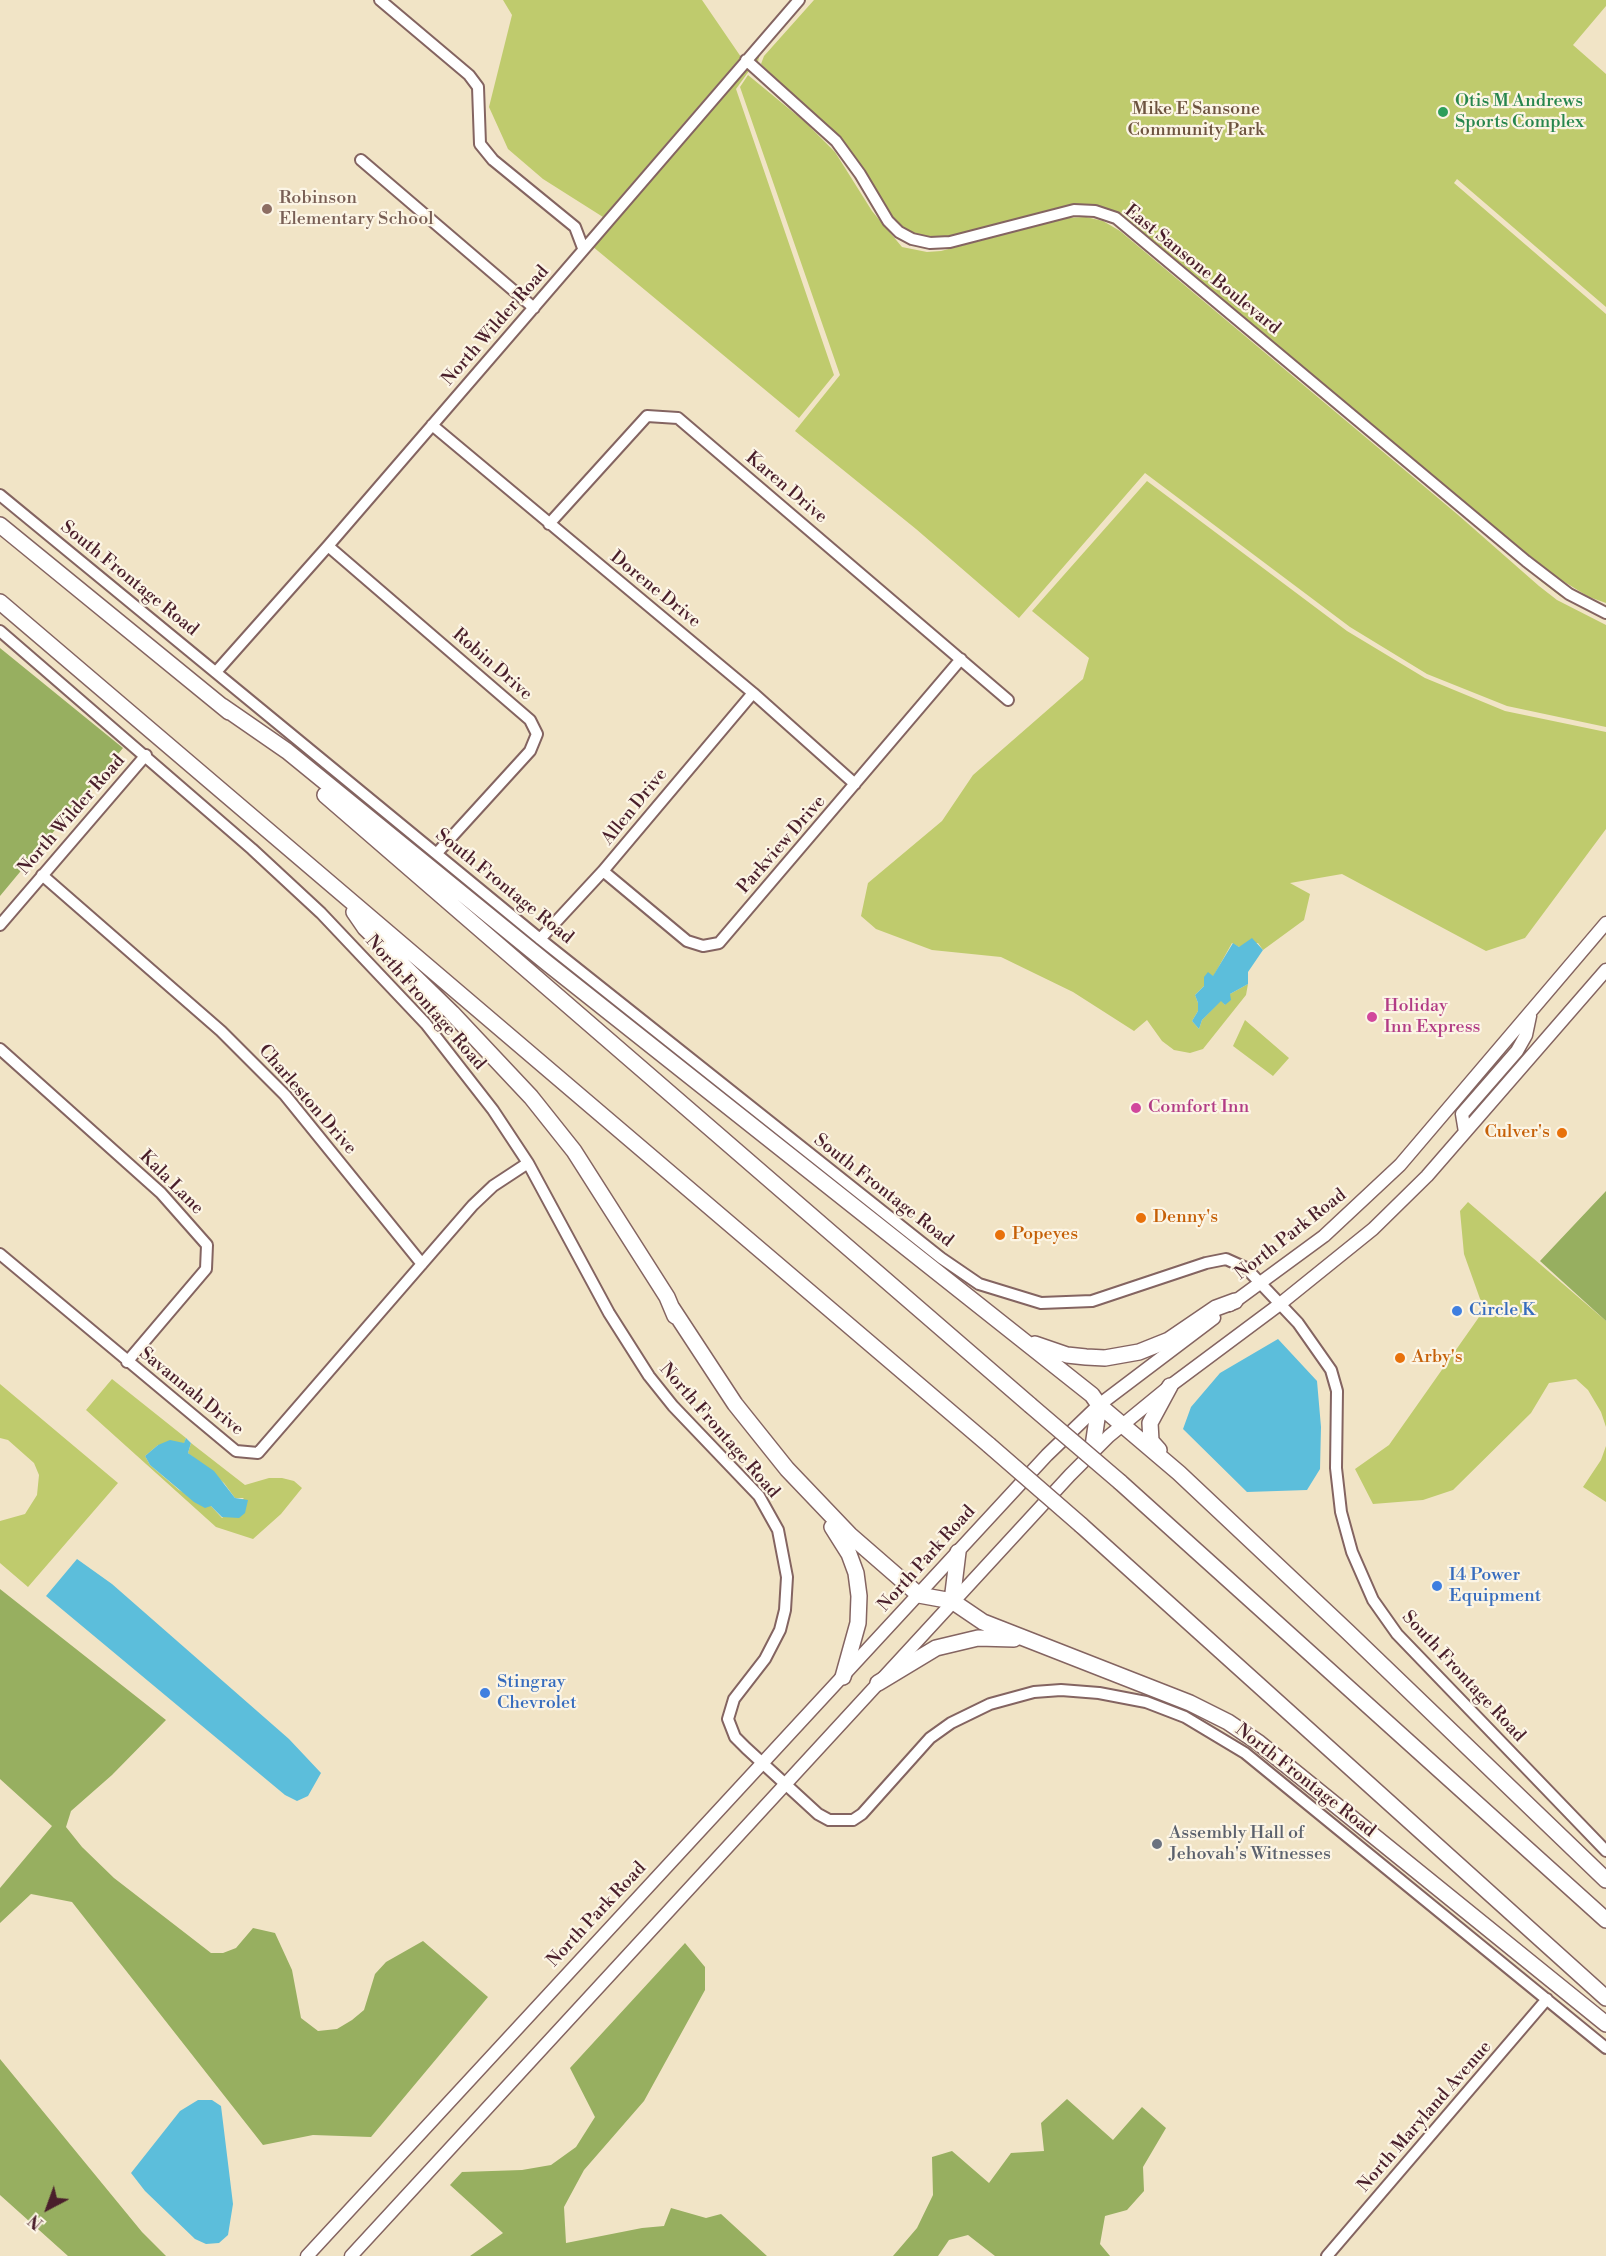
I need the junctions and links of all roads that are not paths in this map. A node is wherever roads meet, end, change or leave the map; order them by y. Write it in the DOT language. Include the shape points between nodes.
graph roads {
  1 [pos="380,0"];
  2 [pos="799,0"];
  3 [pos="746,60"];
  4 [pos="361,160"];
  5 [pos="583,248"];
  6 [pos="534,308"];
  7 [pos="432,425"];
  8 [pos="0,495"];
  9 [pos="549,524"];
  10 [pos="0,525"];
  11 [pos="328,546"];
  12 [pos="0,602"];
  13 [pos="1603,610"];
  14 [pos="0,631"];
  15 [pos="961,659"];
  16 [pos="216,672"];
  17 [pos="753,693"];
  18 [pos="1008,700"];
  19 [pos="222,706"];
  20 [pos="146,755"];
  21 [pos="855,784"];
  22 [pos="437,853"];
  23 [pos="603,871"];
  24 [pos="42,875"];
  25 [pos="344,897"];
  26 [pos="1606,923"];
  27 [pos="0,925"];
  28 [pos="540,939"];
  29 [pos="1606,970"];
  30 [pos="1531,1012"];
  31 [pos="0,1049"];
  32 [pos="1465,1132"];
  33 [pos="528,1163"];
  34 [pos="0,1254"];
  35 [pos="422,1264"];
  36 [pos="1261,1283"];
  37 [pos="1235,1301"];
  38 [pos="1280,1304"];
  39 [pos="672,1308"];
  40 [pos="1019,1336"];
  41 [pos="127,1362"];
  42 [pos="1170,1386"];
  43 [pos="1099,1406"];
  44 [pos="1123,1425"];
  45 [pos="1092,1453"];
  46 [pos="1179,1473"];
  47 [pos="957,1552"];
  48 [pos="919,1595"];
  49 [pos="952,1601"];
  50 [pos="1030,1640"];
  51 [pos="843,1677"];
  52 [pos="878,1683"];
  53 [pos="763,1764"];
  54 [pos="786,1784"];
  55 [pos="1606,1851"];
  56 [pos="1606,1880"];
  57 [pos="1606,1920"];
  58 [pos="1606,1998"];
  59 [pos="1547,1999"];
  60 [pos="1606,2024"];
  61 [pos="1606,2048"];
  62 [pos="307,2256"];
  63 [pos="351,2256"];
  64 [pos="1327,2256"];
  1 -- 5 [label="street" via="469,75 478,87 480,144 575,227"];
  2 -- 3 [label="street, North Wilder Road"];
  3 -- 5 [label="street, North Wilder Road"];
  3 -- 13 [label="street, East Sansone Boulevard" via="836,141 888,221 912,239 950,242 1074,210 1116,218 1526,561 1569,594"];
  4 -- 6 [label="street"];
  5 -- 6 [label="street, North Wilder Road"];
  6 -- 7 [label="street, North Wilder Road"];
  7 -- 9 [label="street, Dorene Drive"];
  7 -- 11 [label="street, North Wilder Road"];
  8 -- 16 [label="street, South Frontage Road"];
  9 -- 15 [label="street, Karen Drive" via="647,416 678,418"];
  9 -- 17 [label="street, Dorene Drive"];
  10 -- 19 [label="highway"];
  11 -- 16 [label="street, North Wilder Road"];
  11 -- 22 [label="street, Robin Drive" via="530,720 537,734 530,751"];
  12 -- 25 [label="highway"];
  14 -- 20 [label="street, North Frontage Road"];
  15 -- 18 [label="street, Karen Drive"];
  15 -- 21 [label="street, Parkview Drive"];
  16 -- 22 [label="street, South Frontage Road"];
  17 -- 21 [label="street, Dorene Drive"];
  17 -- 23 [label="street, Allen Drive"];
  19 -- 40 [label="highway" via="287,751 547,963"];
  19 -- 57 [label="highway, bridge" via="1120,1482"];
  20 -- 24 [label="street, North Wilder Road"];
  20 -- 33 [label="street, North Frontage Road" via="252,849 385,979 460,1065"];
  21 -- 23 [label="street, Parkview Drive" via="719,943 703,946 687,941"];
  22 -- 28 [label="street, South Frontage Road"];
  23 -- 28 [label="street, Allen Drive"];
  24 -- 27 [label="street, North Wilder Road"];
  24 -- 35 [label="street, Charleston Drive" via="221,1031 285,1095"];
  25 -- 39 [label="highway" via="365,928 468,1029 574,1150"];
  25 -- 58 [label="highway, bridge" via="1081,1525"];
  26 -- 30 [label="main road, North Park Road"];
  28 -- 36 [label="street, South Frontage Road" via="941,1258 979,1284 1041,1304 1092,1301 1226,1259 1246,1268"];
  29 -- 32 [label="main road"];
  30 -- 32 [label="main road" via="1526,1035 1517,1051 1462,1114"];
  30 -- 36 [label="main road, North Park Road" via="1400,1165 1324,1236"];
  31 -- 41 [label="street, Kala Lane" via="161,1193 207,1245 206,1269"];
  32 -- 38 [label="main road" via="1373,1229"];
  33 -- 35 [label="street" via="486,1192"];
  33 -- 53 [label="street, North Frontage Road" via="609,1313 649,1376 759,1496 778,1530 788,1577 780,1630 765,1659 734,1699 728,1719 735,1737"];
  34 -- 41 [label="street, Savannah Drive"];
  35 -- 41 [label="street, Savannah Drive" via="258,1453 236,1450"];
  36 -- 37 [label="main road, North Park Road"];
  36 -- 38 [label="street, South Frontage Road"];
  37 -- 40 [label="highway" via="1216,1308 1169,1340 1118,1357 1067,1355"];
  37 -- 43 [label="main road, North Park Road"];
  38 -- 42 [label="main road"];
  38 -- 55 [label="street, South Frontage Road" via="1331,1370 1337,1391 1336,1468 1341,1512 1352,1552 1374,1600 1397,1634"];
  39 -- 48 [label="highway" via="735,1404 787,1469 850,1535"];
  39 -- 51 [label="highway" via="684,1337 732,1409 777,1467 835,1530 849,1554 856,1573 858,1623"];
  40 -- 43 [label="highway" via="1092,1395"];
  42 -- 44 [label="main road"];
  42 -- 46 [label="highway" via="1152,1415 1151,1441"];
  43 -- 44 [label="highway"];
  43 -- 45 [label="highway"];
  43 -- 47 [label="main road, North Park Road" via="1047,1455"];
  44 -- 45 [label="main road"];
  44 -- 46 [label="highway"];
  45 -- 49 [label="main road"];
  46 -- 56 [label="highway"];
  47 -- 48 [label="main road, North Park Road"];
  47 -- 49 [label="highway"];
  48 -- 49 [label="highway"];
  48 -- 51 [label="main road, North Park Road"];
  49 -- 50 [label="highway" via="983,1622"];
  49 -- 52 [label="main road"];
  50 -- 52 [label="highway" via="1000,1637 957,1642 936,1648"];
  50 -- 60 [label="highway" via="1190,1703 1244,1732"];
  51 -- 53 [label="main road, North Park Road"];
  52 -- 54 [label="main road"];
  53 -- 54 [label="street, North Frontage Road"];
  53 -- 62 [label="main road, North Park Road"];
  54 -- 59 [label="street, North Frontage Road" via="829,1820 853,1820 930,1738 990,1704 1034,1692 1061,1690 1146,1702 1185,1717 1245,1753"];
  54 -- 63 [label="main road"];
  59 -- 61 [label="street, North Frontage Road"];
  59 -- 64 [label="street, North Maryland Avenue"];
}
